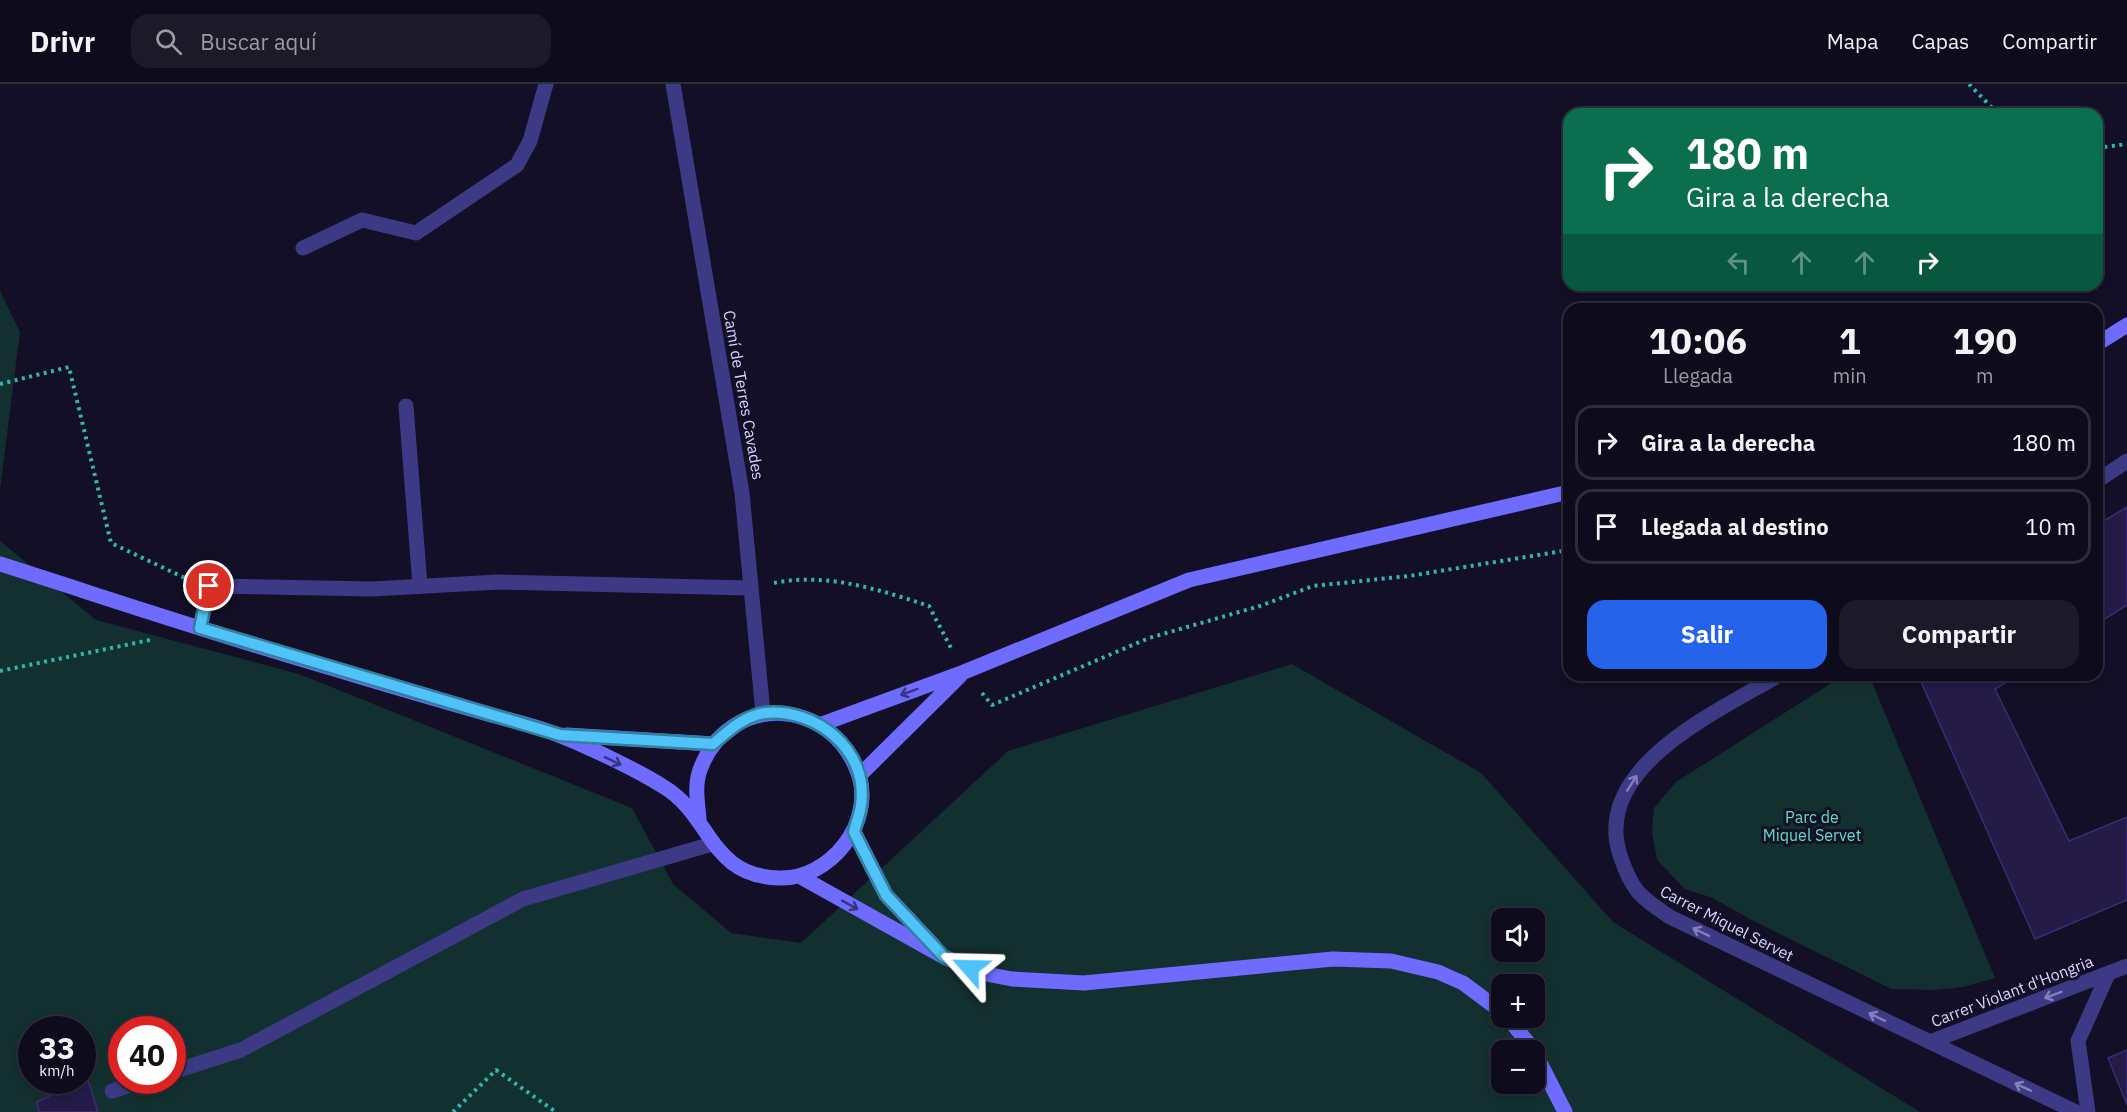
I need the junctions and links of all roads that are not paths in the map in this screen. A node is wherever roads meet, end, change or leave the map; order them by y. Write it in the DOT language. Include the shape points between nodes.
graph roads {
  1 [pos="546,84"];
  2 [pos="673,84"];
  3 [pos="303,248"];
  4 [pos="2127,325"];
  5 [pos="2103,340"];
  6 [pos="406,406"];
  7 [pos="2127,461"];
  8 [pos="2103,477"];
  9 [pos="1563,493"];
  10 [pos="0,564"];
  11 [pos="420,586"];
  12 [pos="749,588"];
  13 [pos="200,628"];
  14 [pos="964,672"];
  15 [pos="1769,681"];
  16 [pos="763,713"];
  17 [pos="822,724"];
  18 [pos="560,735"];
  19 [pos="713,744"];
  20 [pos="860,775"];
  21 [pos="699,820"];
  22 [pos="854,832"];
  23 [pos="712,844"];
  24 [pos="799,876"];
  25 [pos="944,957"];
  26 [pos="2127,966"];
  27 [pos="2108,974"];
  28 [pos="1491,1004"];
  29 [pos="1516,1028"];
  30 [pos="1525,1040"];
  31 [pos="1930,1042"];
  32 [pos="186,1068"];
  33 [pos="1545,1073"];
  34 [pos="1565,1112"];
  35 [pos="2076,1112"];
  36 [pos="2088,1112"];
  1 -- 3 [label="street" via="530,141 517,165 459,207 416,233 362,220"];
  2 -- 12 [label="street, Camí de Terres Cavades" via="742,493"];
  4 -- 5 [label="main road"];
  6 -- 11 [label="street"];
  7 -- 8 [label="street"];
  9 -- 14 [label="main road" via="1189,580"];
  10 -- 13 [label="main road"];
  11 -- 12 [label="street" via="510,582"];
  11 -- 13 [label="street" via="209,586"];
  12 -- 16 [label="street, Camí de Terres Cavades"];
  13 -- 18 [label="main road"];
  14 -- 17 [label="main road, one-way"];
  14 -- 20 [label="main road"];
  31 -- 15 [label="street, Carrer Miquel Servet, one-way" via="1670,917 1640,897 1625,870 1615,840 1616,814 1645,763 1690,728"];
  16 -- 17 [label="main road" via="795,714"];
  16 -- 19 [label="main road" via="736,724"];
  17 -- 20 [label="main road" via="846,747"];
  18 -- 19 [label="main road"];
  18 -- 21 [label="main road, one-way" via="667,788"];
  19 -- 21 [label="main road" via="696,784"];
  20 -- 22 [label="main road" via="861,804"];
  21 -- 23 [label="main road"];
  22 -- 24 [label="main road" via="832,859"];
  22 -- 25 [label="main road" via="886,895"];
  23 -- 24 [label="main road" via="733,864 750,873 779,878"];
  23 -- 32 [label="street" via="523,898 241,1050"];
  24 -- 25 [label="main road, one-way"];
  25 -- 28 [label="main road" via="986,974 1039,983 1130,979 1333,959 1391,961 1438,972"];
  26 -- 27 [label="street, Carrer Violant d'Hongria"];
  27 -- 31 [label="street, Carrer Violant d'Hongria, one-way"];
  27 -- 36 [label="street, Carrer Violant d'Hongria" via="2078,1041"];
  29 -- 30 [label="main road"];
  35 -- 31 [label="street, Carrer Miquel Servet, one-way"];
  33 -- 34 [label="main road"];
}
